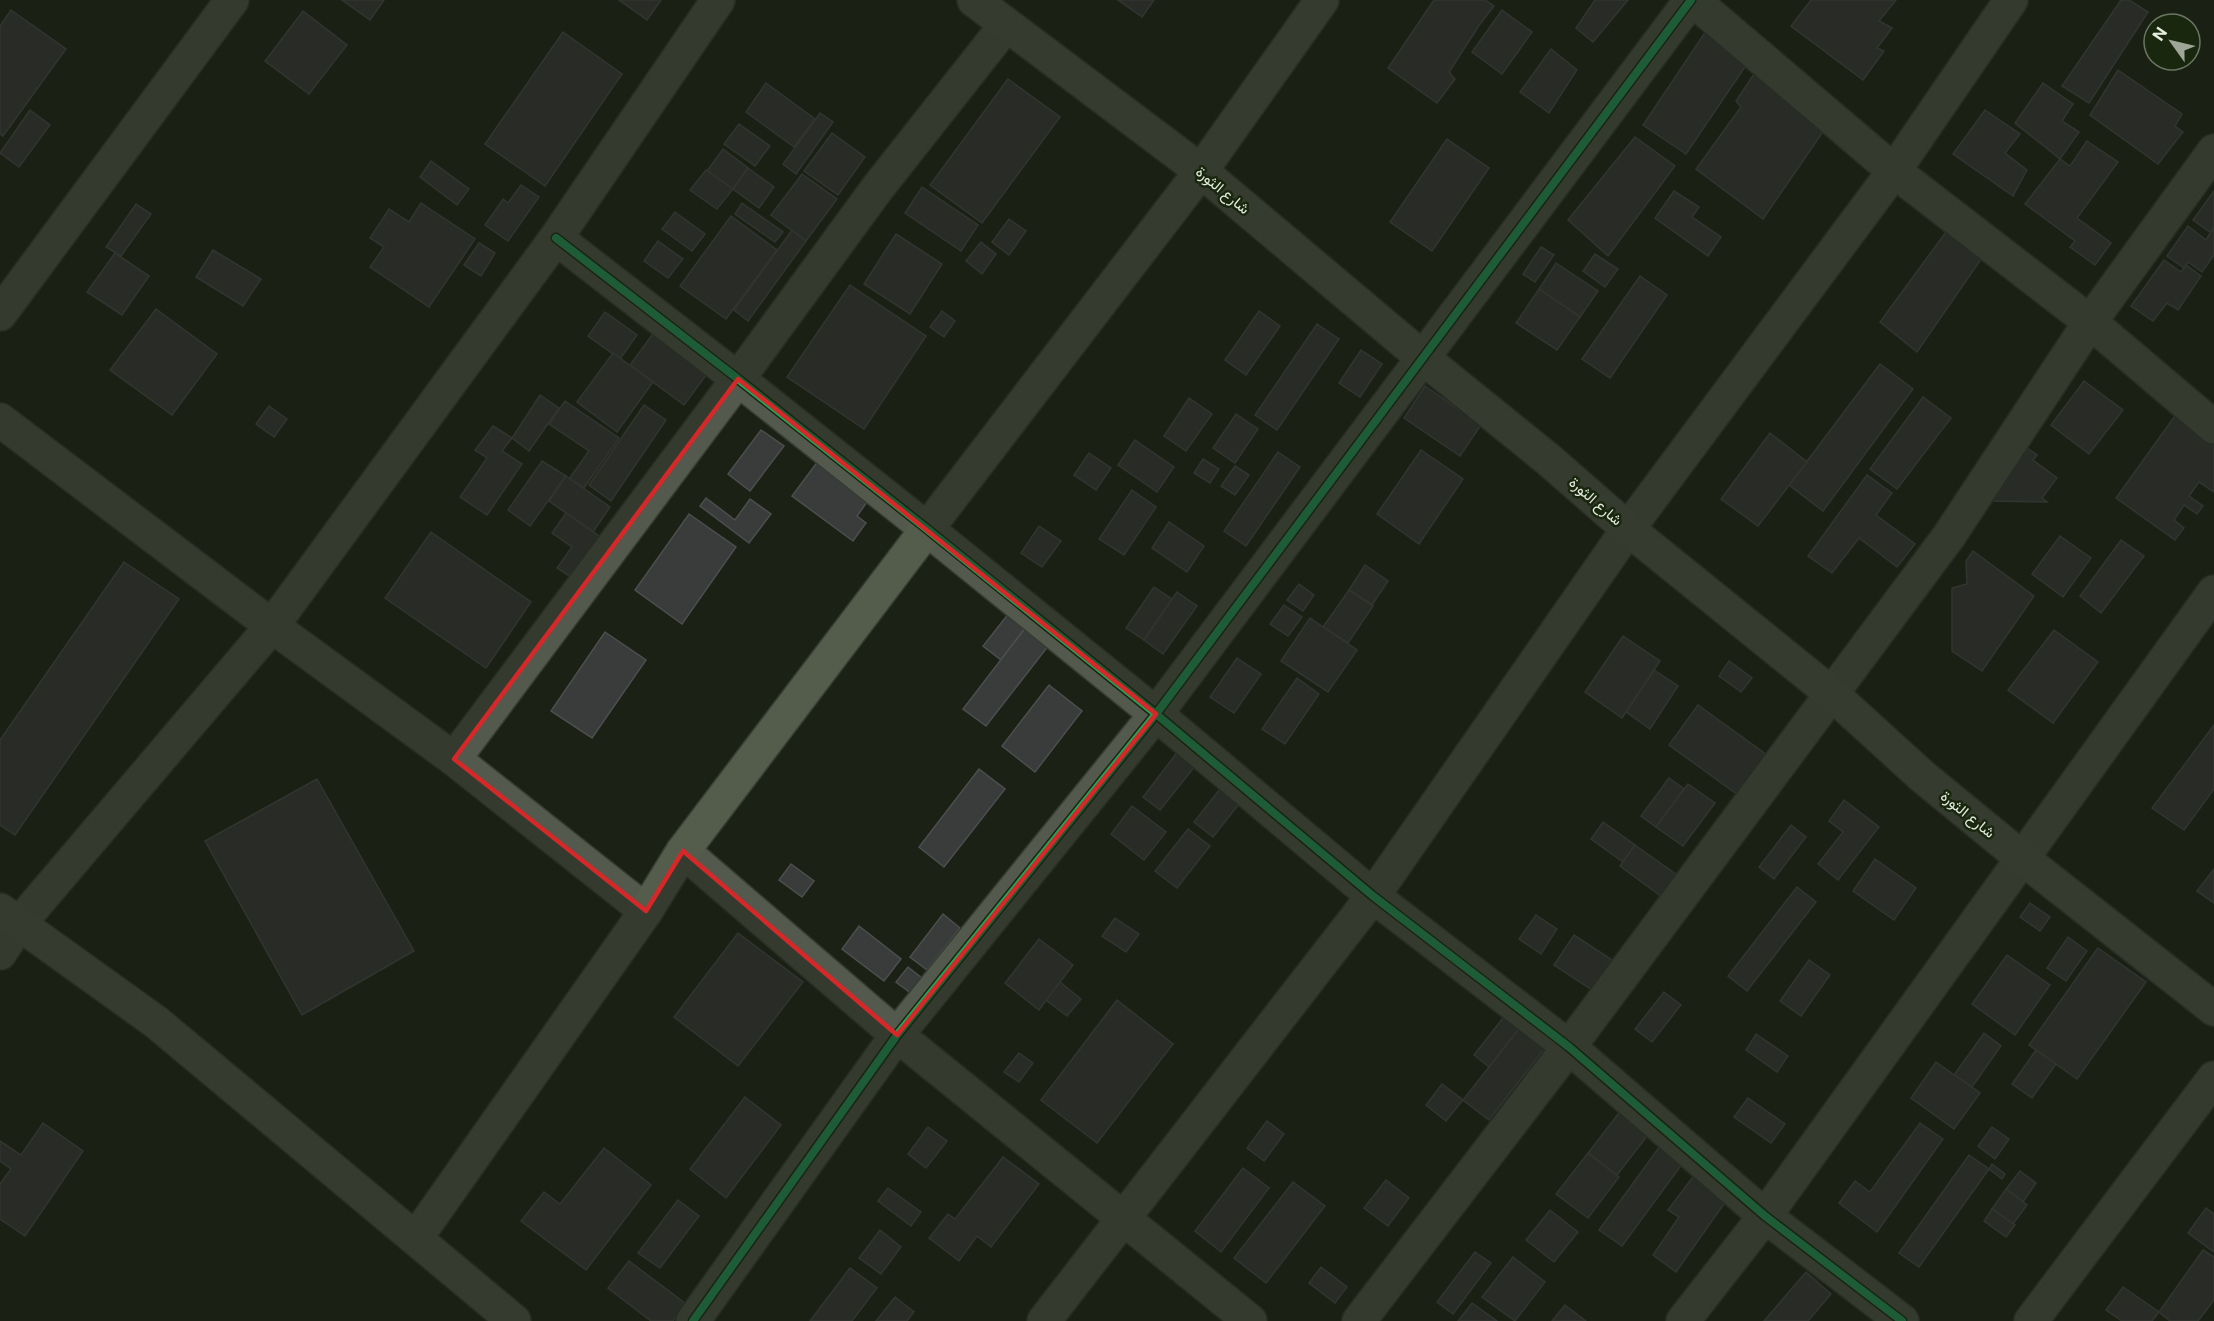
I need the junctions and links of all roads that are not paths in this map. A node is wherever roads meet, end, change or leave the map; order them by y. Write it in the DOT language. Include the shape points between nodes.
graph roads {
  1 [pos="232,0"];
  2 [pos="717,0"];
  3 [pos="974,0"];
  4 [pos="1322,0"];
  5 [pos="1692,0"];
  6 [pos="2011,0"];
  7 [pos="1006,25"];
  8 [pos="2214,151"];
  9 [pos="1201,171"];
  10 [pos="1894,171"];
  11 [pos="556,238"];
  12 [pos="0,314"];
  13 [pos="2090,322"];
  14 [pos="1423,358"];
  15 [pos="738,379"];
  16 [pos="0,420"];
  17 [pos="2214,427"];
  18 [pos="927,529"];
  19 [pos="1628,529"];
  20 [pos="2214,592"];
  21 [pos="272,626"];
  22 [pos="1832,694"];
  23 [pos="1156,714"];
  24 [pos="454,759"];
  25 [pos="683,851"];
  26 [pos="2022,858"];
  27 [pos="1373,896"];
  28 [pos="646,911"];
  29 [pos="10,917"];
  30 [pos="0,953"];
  31 [pos="2214,1009"];
  32 [pos="897,1035"];
  33 [pos="1569,1047"];
  34 [pos="2214,1078"];
  35 [pos="1765,1216"];
  36 [pos="1122,1218"];
  37 [pos="416,1238"];
  38 [pos="514,1321"];
  39 [pos="693,1321"];
  40 [pos="1044,1321"];
  41 [pos="1250,1321"];
  42 [pos="1359,1321"];
  43 [pos="1683,1321"];
  44 [pos="1902,1321"];
  45 [pos="2031,1321"];
  1 -- 12 [label="street"];
  2 -- 11 [label="street"];
  3 -- 7 [label="street, شارع الثورة"];
  4 -- 9 [label="street"];
  5 -- 10 [label="street"];
  5 -- 14 [label="street"];
  6 -- 10 [label="street"];
  7 -- 9 [label="street, شارع الثورة"];
  7 -- 15 [label="street" via="876,190"];
  8 -- 13 [label="street"];
  9 -- 14 [label="street, شارع الثورة"];
  9 -- 18 [label="street"];
  10 -- 13 [label="street"];
  10 -- 19 [label="street"];
  11 -- 15 [label="street"];
  11 -- 21 [label="street"];
  13 -- 17 [label="street"];
  13 -- 22 [label="street" via="1949,536"];
  14 -- 19 [label="street, شارع الثورة"];
  14 -- 23 [label="street"];
  15 -- 18 [label="street"];
  15 -- 24 [label="street"];
  16 -- 21 [label="street"];
  18 -- 23 [label="street"];
  18 -- 25 [label="street"];
  19 -- 22 [label="street, شارع الثورة"];
  19 -- 27 [label="street"];
  20 -- 26 [label="street"];
  21 -- 24 [label="street"];
  21 -- 29 [label="street"];
  22 -- 26 [label="street, شارع الثورة" via="1922,776"];
  22 -- 33 [label="street"];
  23 -- 27 [label="street"];
  23 -- 32 [label="street"];
  24 -- 28 [label="street"];
  25 -- 28 [label="street"];
  25 -- 32 [label="street"];
  26 -- 31 [label="street, شارع الثورة"];
  26 -- 35 [label="street"];
  27 -- 33 [label="street"];
  27 -- 36 [label="street"];
  28 -- 37 [label="street"];
  29 -- 30 [label="street"];
  29 -- 37 [label="street" via="156,1022"];
  32 -- 36 [label="street"];
  32 -- 39 [label="street"];
  33 -- 35 [label="street"];
  33 -- 42 [label="street"];
  34 -- 45 [label="street"];
  35 -- 43 [label="street"];
  35 -- 44 [label="street"];
  36 -- 40 [label="street"];
  36 -- 41 [label="street"];
  37 -- 38 [label="street"];
}
